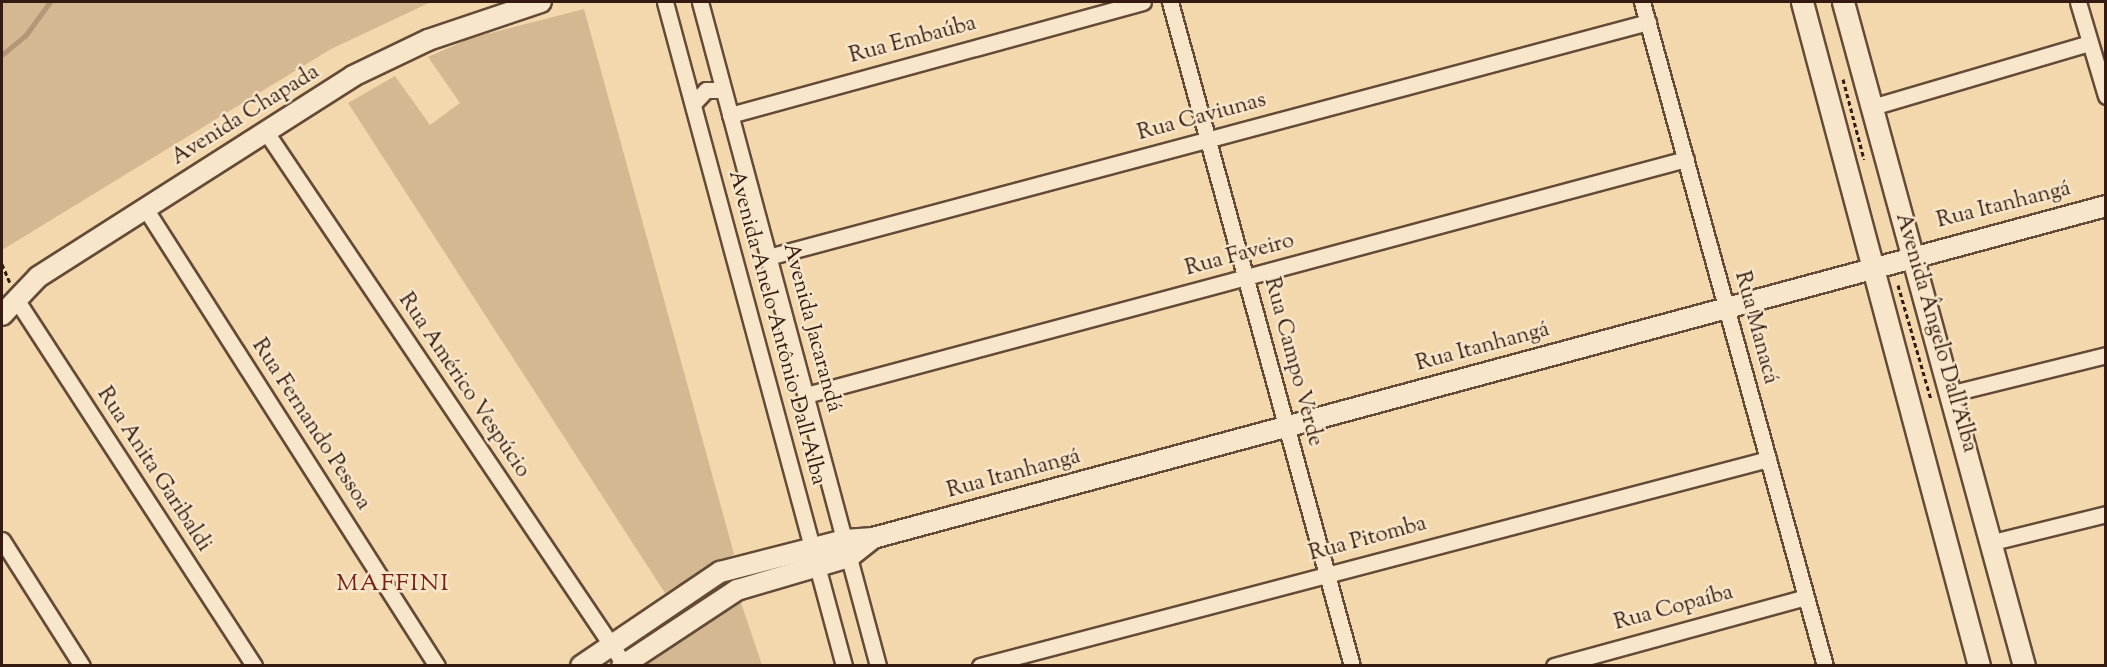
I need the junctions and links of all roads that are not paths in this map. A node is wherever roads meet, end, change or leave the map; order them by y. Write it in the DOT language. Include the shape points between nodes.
graph roads {
  1 [pos="541,2"];
  2 [pos="664,2"];
  3 [pos="700,2"];
  4 [pos="1143,2"];
  5 [pos="1170,2"];
  6 [pos="1642,2"];
  7 [pos="1802,2"];
  8 [pos="1843,2"];
  9 [pos="2078,2"];
  10 [pos="1648,22"];
  11 [pos="2090,43"];
  12 [pos="723,90"];
  13 [pos="2106,96"];
  14 [pos="693,104"];
  15 [pos="1872,107"];
  16 [pos="730,115"];
  17 [pos="266,132"];
  18 [pos="1208,140"];
  19 [pos="1686,159"];
  20 [pos="2106,206"];
  21 [pos="145,208"];
  22 [pos="1912,254"];
  23 [pos="768,257"];
  24 [pos="1872,268"];
  25 [pos="1245,278"];
  26 [pos="16,299"];
  27 [pos="1727,308"];
  28 [pos="2,315"];
  29 [pos="2106,355"];
  30 [pos="1953,393"];
  31 [pos="806,395"];
  32 [pos="1286,424"];
  33 [pos="1768,459"];
  34 [pos="2106,514"];
  35 [pos="2,540"];
  36 [pos="1993,542"];
  37 [pos="847,549"];
  38 [pos="814,557"];
  39 [pos="1327,574"];
  40 [pos="1806,597"];
  41 [pos="612,646"];
  42 [pos="623,665"];
  43 [pos="82,666"];
  44 [pos="254,666"];
  45 [pos="437,666"];
  46 [pos="580,666"];
  47 [pos="844,666"];
  48 [pos="878,666"];
  49 [pos="980,666"];
  50 [pos="1352,666"];
  51 [pos="1554,666"];
  52 [pos="1825,666"];
  53 [pos="1979,666"];
  54 [pos="2024,666"];
  1 -- 17 [label="street, Avenida Chapada" via="428,40 353,76"];
  2 -- 14 [label="street, Avenida Anelo Antônio Dall Alba"];
  3 -- 12 [label="street, Avenida Jacarandá"];
  4 -- 16 [label="street, Rua Embaúba"];
  5 -- 18 [label="street, Rua Campo Verde"];
  6 -- 10 [label="street, Rua Manacá"];
  7 -- 24 [label="main road, Avenida Ângelo Dall'Alba"];
  8 -- 15 [label="main road, Avenida Ângelo Dall'Alba"];
  9 -- 11 [label="street"];
  10 -- 18 [label="street, Rua Caviunas"];
  10 -- 19 [label="street, Rua Manacá"];
  11 -- 13 [label="street"];
  11 -- 15 [label="street"];
  12 -- 14 [label="street" via="706,90"];
  12 -- 16 [label="street, Avenida Jacarandá"];
  14 -- 38 [label="street, Avenida Anelo Antônio Dall Alba"];
  15 -- 22 [label="main road, Avenida Ângelo Dall'Alba"];
  16 -- 23 [label="street, Avenida Jacarandá"];
  17 -- 21 [label="street, Avenida Chapada"];
  17 -- 41 [label="street, Rua Américo Vespúcio"];
  18 -- 23 [label="street, Rua Caviunas"];
  18 -- 25 [label="street, Rua Campo Verde"];
  19 -- 25 [label="street, Rua Faveiro"];
  19 -- 27 [label="street, Rua Manacá"];
  20 -- 22 [label="street, Rua Itanhangá"];
  21 -- 26 [label="street, Avenida Chapada" via="38,277"];
  21 -- 45 [label="street, Rua Fernando Pessoa"];
  22 -- 24 [label="street, Rua Itanhangá"];
  22 -- 30 [label="main road, Avenida Ângelo Dall'Alba"];
  23 -- 31 [label="street, Avenida Jacarandá"];
  24 -- 27 [label="street, Rua Itanhangá"];
  24 -- 53 [label="main road, Avenida Ângelo Dall'Alba"];
  25 -- 31 [label="street, Rua Faveiro"];
  25 -- 32 [label="street, Rua Campo Verde"];
  26 -- 28 [label="street, Avenida Chapada"];
  26 -- 44 [label="street, Rua Anita Garibaldi"];
  27 -- 32 [label="street, Rua Itanhangá"];
  27 -- 33 [label="street, Rua Manacá"];
  29 -- 30 [label="street"];
  30 -- 36 [label="main road, Avenida Ângelo Dall'Alba"];
  31 -- 37 [label="street, Avenida Jacarandá"];
  32 -- 37 [label="street, Rua Itanhangá" via="873,538"];
  32 -- 39 [label="street, Rua Campo Verde"];
  33 -- 39 [label="street, Rua Pitomba"];
  33 -- 40 [label="street, Rua Manacá"];
  34 -- 36 [label="street"];
  35 -- 43 [label="street"];
  36 -- 54 [label="main road, Avenida Ângelo Dall'Alba"];
  37 -- 38 [label="street, Rua Itanhangá"];
  37 -- 48 [label="street, Avenida Jacarandá"];
  38 -- 41 [label="street, Rua Itanhangá" via="720,572"];
  38 -- 42 [label="street, Rua Itanhangá" via="737,590"];
  38 -- 47 [label="street, Avenida Anelo Antônio Dall Alba"];
  39 -- 49 [label="street, Rua Pitomba"];
  39 -- 50 [label="street, Rua Campo Verde"];
  40 -- 51 [label="street, Rua Copaíba"];
  40 -- 52 [label="street, Rua Manacá"];
  41 -- 42 [label="street, Rua Américo Vespúcio"];
  41 -- 46 [label="street, Rua Itanhangá"];
}
